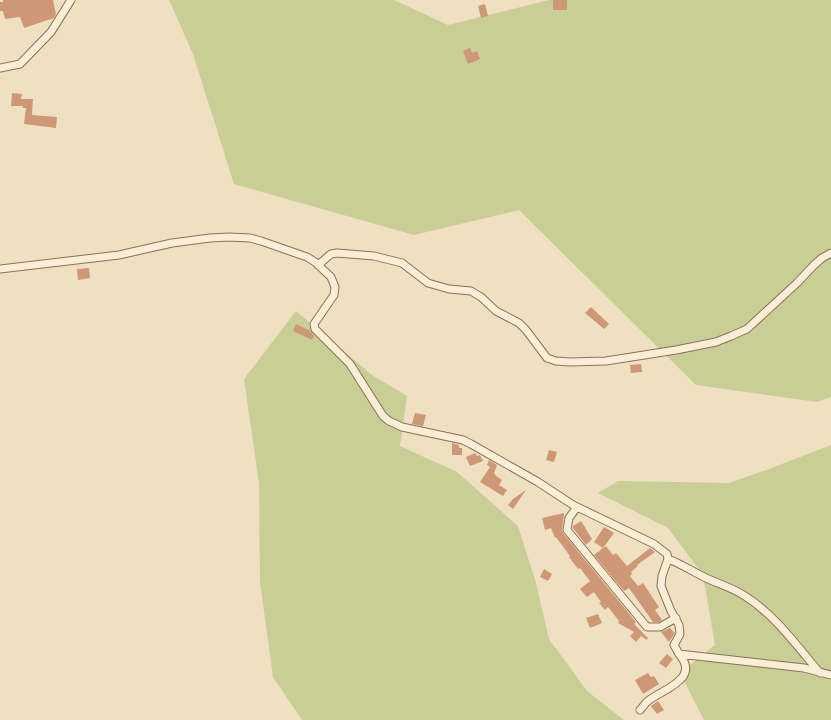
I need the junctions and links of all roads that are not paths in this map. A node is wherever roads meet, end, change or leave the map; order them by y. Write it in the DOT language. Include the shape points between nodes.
graph roads {
  1 [pos="71,0"];
  2 [pos="0,68"];
  3 [pos="831,254"];
  4 [pos="318,265"];
  5 [pos="0,269"];
  6 [pos="577,507"];
  7 [pos="668,559"];
  8 [pos="676,618"];
  9 [pos="678,654"];
  10 [pos="820,673"];
  11 [pos="831,675"];
  12 [pos="640,710"];
  1 -- 2 [label="street" via="52,32 20,64"];
  3 -- 4 [label="street" via="814,265 747,329 731,336 676,350 606,361 570,362 547,358 519,323 496,312 472,291 428,283 402,263 374,256 337,253"];
  4 -- 5 [label="street" via="307,257 261,241 221,237 119,255"];
  4 -- 6 [label="street" via="333,282 335,291 314,327 350,364 383,416 402,427 463,440"];
  6 -- 7 [label="street" via="654,544 667,554"];
  6 -- 8 [label="street" via="569,518 567,530 647,627 660,627"];
  7 -- 8 [label="street" via="661,586"];
  7 -- 10 [label="street" via="744,595 764,610"];
  8 -- 9 [label="street" via="680,634 674,645"];
  9 -- 10 [label="street" via="804,668"];
  9 -- 12 [label="street" via="686,666 683,676"];
  10 -- 11 [label="street"];
}
